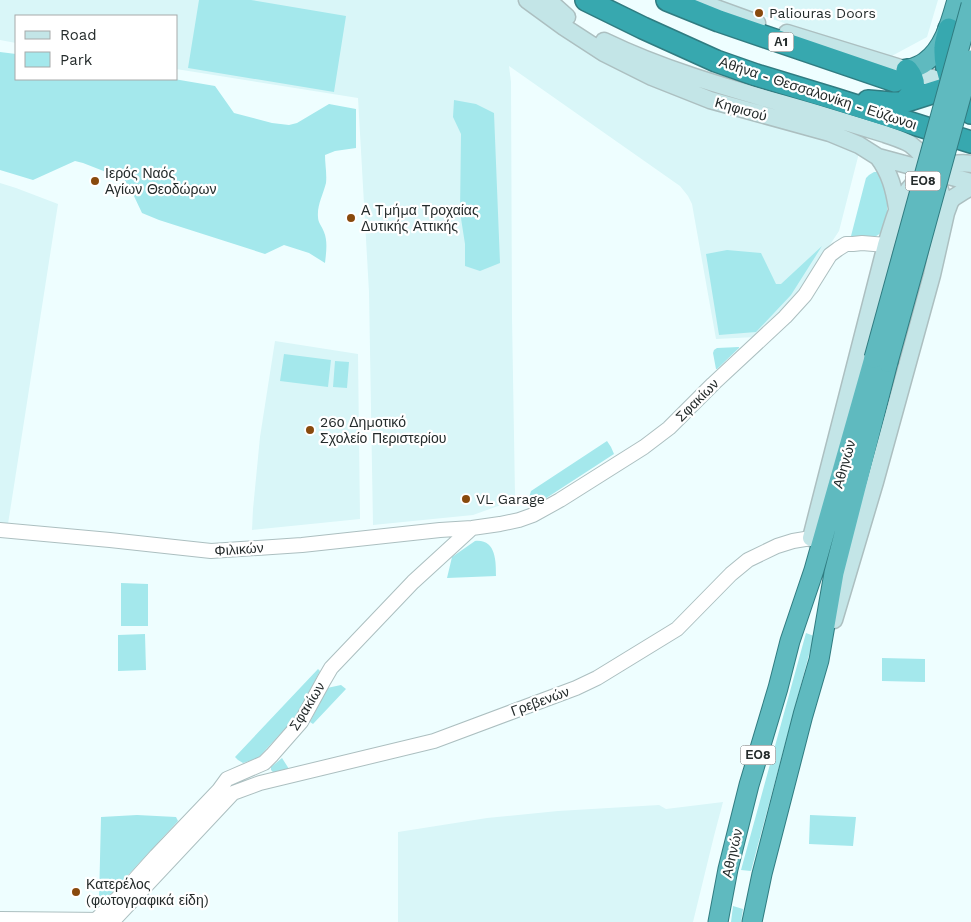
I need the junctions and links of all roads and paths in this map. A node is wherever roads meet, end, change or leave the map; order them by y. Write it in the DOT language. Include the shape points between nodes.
graph roads {
  1 [pos="527,0"];
  2 [pos="548,0"];
  3 [pos="586,0"];
  4 [pos="668,0"];
  5 [pos="695,0"];
  6 [pos="957,0"];
  7 [pos="971,5"];
  8 [pos="949,28"];
  9 [pos="971,60"];
  10 [pos="971,75"];
  11 [pos="901,76"];
  12 [pos="962,88"];
  13 [pos="835,99"];
  14 [pos="905,101"];
  15 [pos="971,113"];
  16 [pos="971,142"];
  17 [pos="878,157"];
  18 [pos="971,164"];
  19 [pos="931,171"];
  20 [pos="971,182"];
  21 [pos="971,187"];
  22 [pos="897,208"];
  23 [pos="946,213"];
  24 [pos="886,245"];
  25 [pos="881,360"];
  26 [pos="475,528"];
  27 [pos="0,530"];
  28 [pos="811,538"];
  29 [pos="834,620"];
  30 [pos="790,641"];
  31 [pos="819,660"];
  32 [pos="227,779"];
  33 [pos="233,793"];
  34 [pos="0,919"];
  35 [pos="91,920"];
  36 [pos="112,921"];
  37 [pos="718,922"];
  38 [pos="752,922"];
  1 -- 17 [label="main road, Κηφισού" via="604,53 652,77 710,100 830,133"];
  2 -- 19 [label="main road" via="587,32 642,58 908,143"];
  3 -- 13 [label="highway, Αθήνα - Θεσσαλονίκη - Εύζωνοι" via="716,60"];
  4 -- 11 [label="highway, Α1" via="719,20"];
  5 -- 11 [label="main road"];
  6 -- 8 [label="highway"];
  7 -- 25 [label="highway, Αθηνών / ΕΟ8, bridge"];
  8 -- 11 [label="highway" via="930,57"];
  8 -- 12 [label="highway" via="945,47 949,76"];
  9 -- 25 [label="highway, Αθηνών / ΕΟ8, bridge"];
  10 -- 12 [label="highway"];
  11 -- 12 [label="main road"];
  11 -- 14 [label="highway" via="914,80 913,92"];
  12 -- 14 [label="highway"];
  12 -- 15 [label="highway" via="959,98"];
  13 -- 14 [label="highway"];
  13 -- 16 [label="highway, Αθήνα - Θεσσαλονίκη - Εύζωνοι"];
  17 -- 19 [label="main road, Κηφισού"];
  17 -- 22 [label="main road" via="892,182"];
  18 -- 19 [label="main road" via="952,164"];
  19 -- 20 [label="main road, Κηφισού"];
  19 -- 22 [label="main road" via="912,184"];
  19 -- 23 [label="main road" via="940,187"];
  21 -- 23 [label="main road" via="953,198"];
  22 -- 24 [label="main road, Αθηνών"];
  23 -- 29 [label="main road" via="932,275"];
  24 -- 26 [label="street, Σφακίων" via="846,244 830,255 805,295 785,317 669,428 644,446 533,515"];
  24 -- 28 [label="main road, Αθηνών"];
  25 -- 30 [label="highway, Αθηνών / ΕΟ8"];
  25 -- 31 [label="highway, Αθηνών / ΕΟ8" via="834,573"];
  26 -- 27 [label="street, Φιλικών" via="211,551"];
  26 -- 32 [label="street, Σφακίων" via="413,582 331,668 301,722 272,755 264,763"];
  28 -- 30 [label="highway"];
  28 -- 33 [label="street, Γρεβενών" via="777,546 748,560 677,629 576,688 434,741 260,783"];
  29 -- 31 [label="highway"];
  30 -- 37 [label="highway, Αθηνών / ΕΟ8" via="749,785"];
  31 -- 38 [label="highway, Αθηνών / ΕΟ8" via="764,864"];
  32 -- 33 [label="street"];
  32 -- 35 [label="street, Σφακίων" via="119,897"];
  33 -- 36 [label="street"];
  34 -- 35 [label="street"];
  35 -- 36 [label="street"];
}
